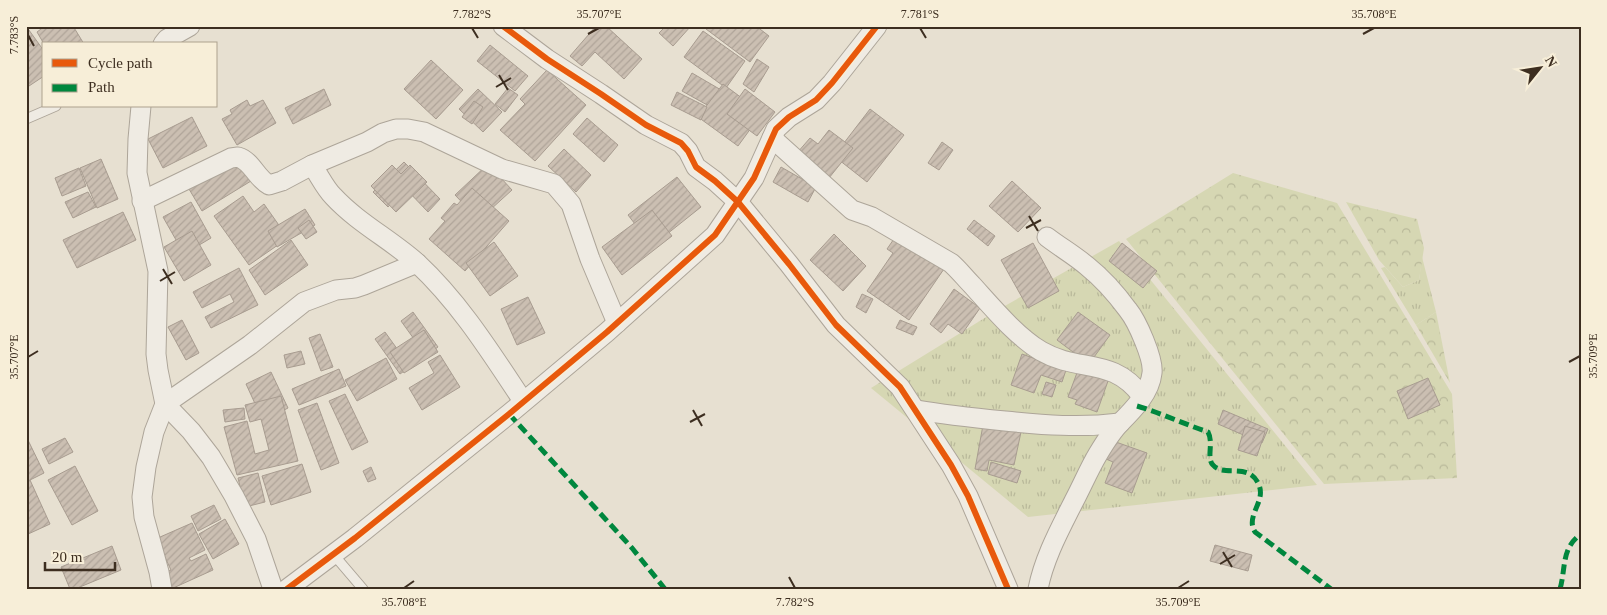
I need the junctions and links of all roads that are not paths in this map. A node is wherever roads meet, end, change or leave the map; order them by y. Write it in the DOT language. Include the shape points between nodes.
graph roads {
  1 [pos="190,26"];
  2 [pos="503,26"];
  3 [pos="877,26"];
  4 [pos="165,42"];
  5 [pos="51,108"];
  6 [pos="141,108"];
  7 [pos="26,119"];
  8 [pos="772,138"];
  9 [pos="312,165"];
  10 [pos="142,200"];
  11 [pos="738,202"];
  12 [pos="1047,237"];
  13 [pos="417,263"];
  14 [pos="617,323"];
  15 [pos="1142,396"];
  16 [pos="523,401"];
  17 [pos="166,404"];
  18 [pos="916,410"];
  19 [pos="1120,423"];
  20 [pos="334,554"];
  21 [pos="162,589"];
  22 [pos="273,589"];
  23 [pos="288,589"];
  24 [pos="363,589"];
  25 [pos="1008,589"];
  26 [pos="1038,589"];
  1 -- 4 [label="street"];
  2 -- 11 [label="street" via="646,126 681,143 696,167"];
  3 -- 8 [label="street" via="816,100 790,116 776,129"];
  5 -- 7 [label="lane"];
  6 -- 10 [label="street" via="137,173"];
  8 -- 11 [label="street" via="754,178"];
  8 -- 15 [label="street" via="852,210 872,217 951,263 1005,320 1041,351 1067,362 1103,368 1127,379"];
  9 -- 10 [label="street" via="269,185 247,162 238,157 232,158"];
  9 -- 13 [label="street" via="332,195"];
  9 -- 14 [label="street" via="383,132 408,129 424,132 502,169 554,184 571,204"];
  10 -- 17 [label="street" via="158,271 156,354"];
  11 -- 14 [label="street" via="715,235"];
  11 -- 18 [label="street" via="836,325 900,387"];
  12 -- 15 [label="street" via="1087,266 1130,311 1151,361 1152,372"];
  13 -- 16 [label="street" via="463,313"];
  13 -- 17 [label="street" via="355,288 336,290 304,302"];
  14 -- 16 [label="street"];
  15 -- 19 [label="street"];
  16 -- 20 [label="street"];
  17 -- 21 [label="street" via="154,432 142,497"];
  17 -- 22 [label="street" via="211,457 234,496 256,539"];
  18 -- 19 [label="street" via="1041,426"];
  18 -- 25 [label="street" via="968,496"];
  19 -- 26 [label="street" via="1098,454 1081,487 1059,532"];
  20 -- 23 [label="street"];
  20 -- 24 [label="lane"];
}
